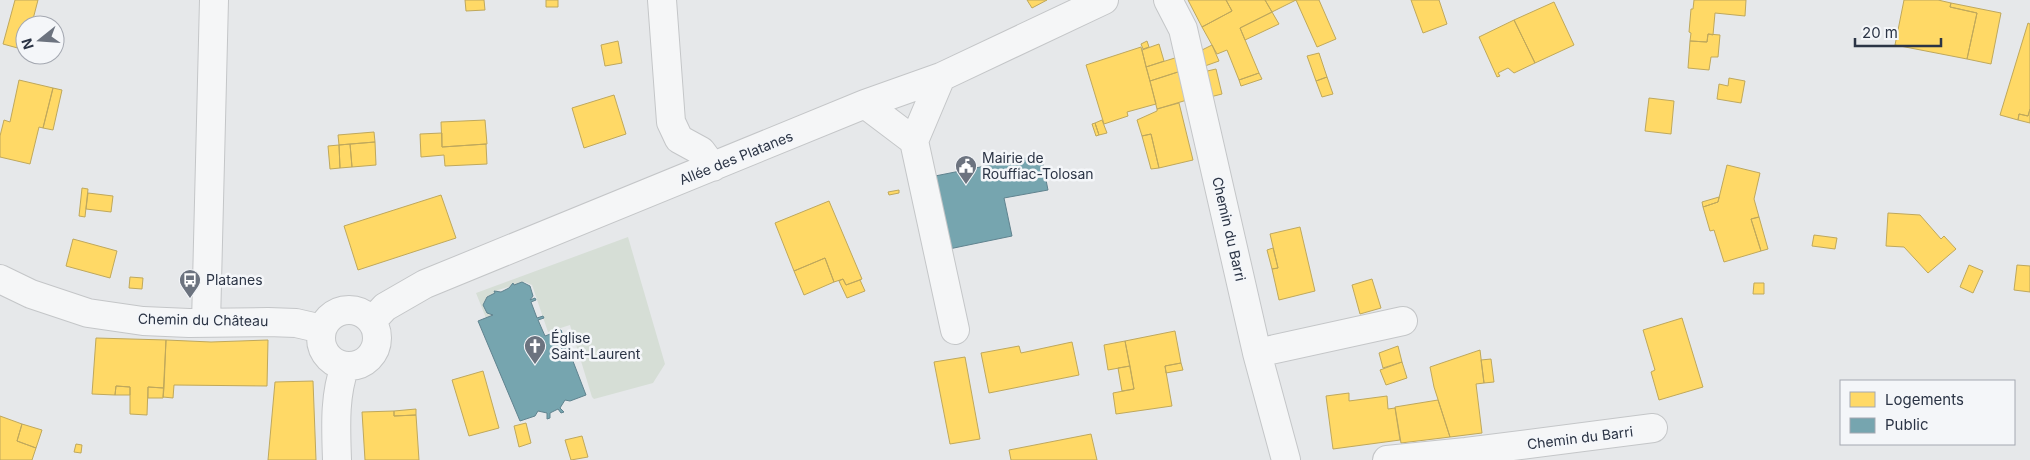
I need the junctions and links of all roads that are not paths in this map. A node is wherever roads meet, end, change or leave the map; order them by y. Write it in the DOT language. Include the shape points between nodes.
graph roads {
  1 [pos="214,0"];
  2 [pos="662,0"];
  3 [pos="1104,0"];
  4 [pos="1168,0"];
  5 [pos="941,77"];
  6 [pos="865,104"];
  7 [pos="914,141"];
  8 [pos="714,167"];
  9 [pos="0,279"];
  10 [pos="372,321"];
  11 [pos="1403,321"];
  12 [pos="206,323"];
  13 [pos="322,329"];
  14 [pos="955,330"];
  15 [pos="1257,353"];
  16 [pos="345,366"];
  17 [pos="1653,428"];
  18 [pos="336,460"];
  19 [pos="1286,460"];
  20 [pos="1387,460"];
  1 -- 12 [label="street"];
  2 -- 8 [label="street" via="671,122 679,139 701,151"];
  3 -- 5 [label="street, Allée des Platanes"];
  4 -- 15 [label="street, Chemin du Barri" via="1183,29"];
  5 -- 6 [label="street, Allée des Platanes"];
  5 -- 7 [label="street"];
  6 -- 7 [label="street"];
  6 -- 8 [label="street, Allée des Platanes"];
  7 -- 14 [label="street"];
  8 -- 10 [label="street, Allée des Platanes" via="425,284 386,307"];
  9 -- 12 [label="street, Chemin du Château" via="88,313"];
  10 -- 13 [label="street" via="354,310 344,310 330,316"];
  10 -- 16 [label="street" via="377,336 374,352 362,363"];
  11 -- 15 [label="street"];
  12 -- 13 [label="street, Chemin du Château" via="296,323"];
  13 -- 16 [label="street" via="322,349 336,363"];
  15 -- 19 [label="street, Chemin du Barri"];
  16 -- 18 [label="street" via="336,418"];
  17 -- 20 [label="street, Chemin du Barri"];
}
